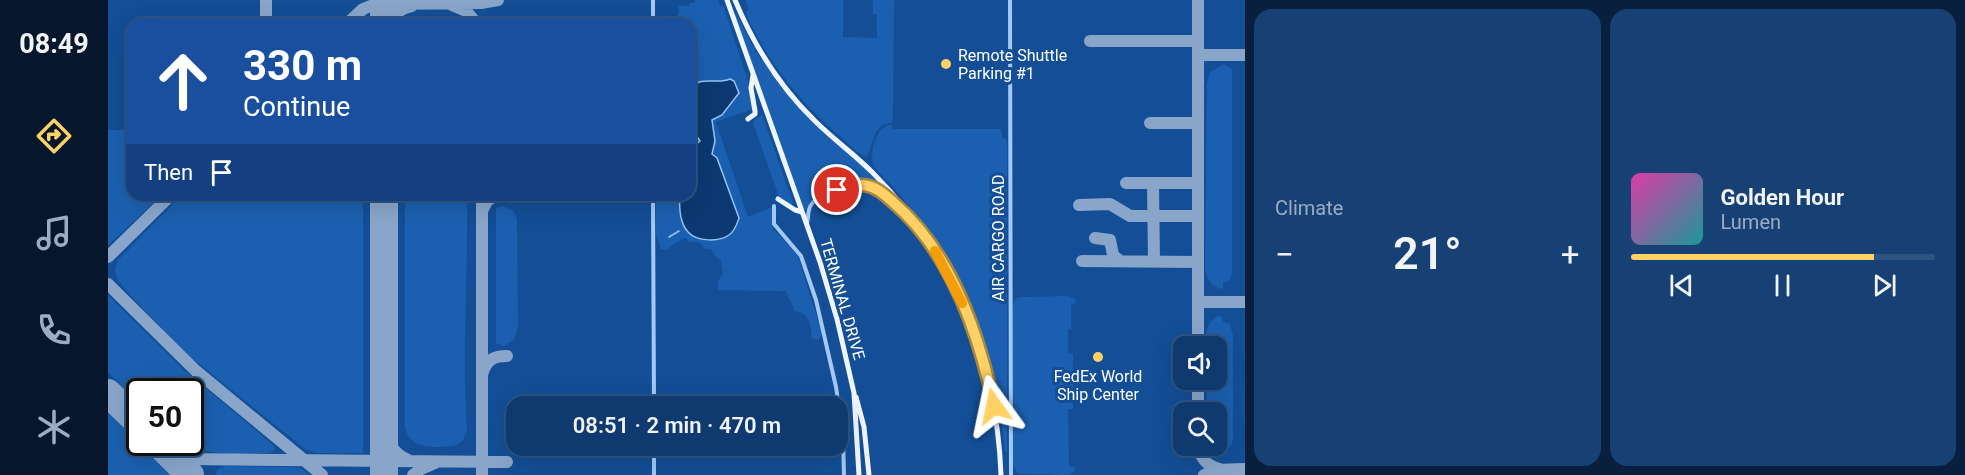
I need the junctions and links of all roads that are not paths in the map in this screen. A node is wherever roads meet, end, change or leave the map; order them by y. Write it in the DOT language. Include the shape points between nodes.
graph roads {
  1 [pos="654,0"];
  2 [pos="727,0"];
  3 [pos="735,0"];
  4 [pos="1010,0"];
  5 [pos="653,18"];
  6 [pos="753,74"];
  7 [pos="748,119"];
  8 [pos="778,199"];
  9 [pos="654,201"];
  10 [pos="774,206"];
  11 [pos="802,212"];
  12 [pos="912,218"];
  13 [pos="806,224"];
  14 [pos="854,393"];
  15 [pos="654,396"];
  16 [pos="836,396"];
  17 [pos="654,456"];
  18 [pos="844,456"];
  19 [pos="654,475"];
  20 [pos="844,475"];
  21 [pos="859,475"];
  22 [pos="869,475"];
  23 [pos="1001,475"];
  24 [pos="1011,475"];
  1 -- 5 [label="street"];
  2 -- 6 [label="main road, TERMINAL DRIVE"];
  3 -- 12 [label="main road" via="756,46 789,92 872,172"];
  4 -- 24 [label="street, AIR CARGO ROAD"];
  6 -- 7 [label="main road" via="755,111"];
  6 -- 11 [label="main road, TERMINAL DRIVE"];
  8 -- 11 [label="main road"];
  9 -- 15 [label="street"];
  10 -- 16 [label="street" via="774,224 801,256 816,300"];
  11 -- 13 [label="main road, TERMINAL DRIVE"];
  12 -- 13 [label="street" via="880,190 864,184 817,199"];
  12 -- 23 [label="main road" via="956,289 982,355 994,406"];
  13 -- 14 [label="main road, TERMINAL DRIVE" via="835,312"];
  14 -- 21 [label="main road, TERMINAL DRIVE"];
  14 -- 22 [label="main road" via="864,427"];
  17 -- 19 [label="street"];
  18 -- 20 [label="street"];
}
